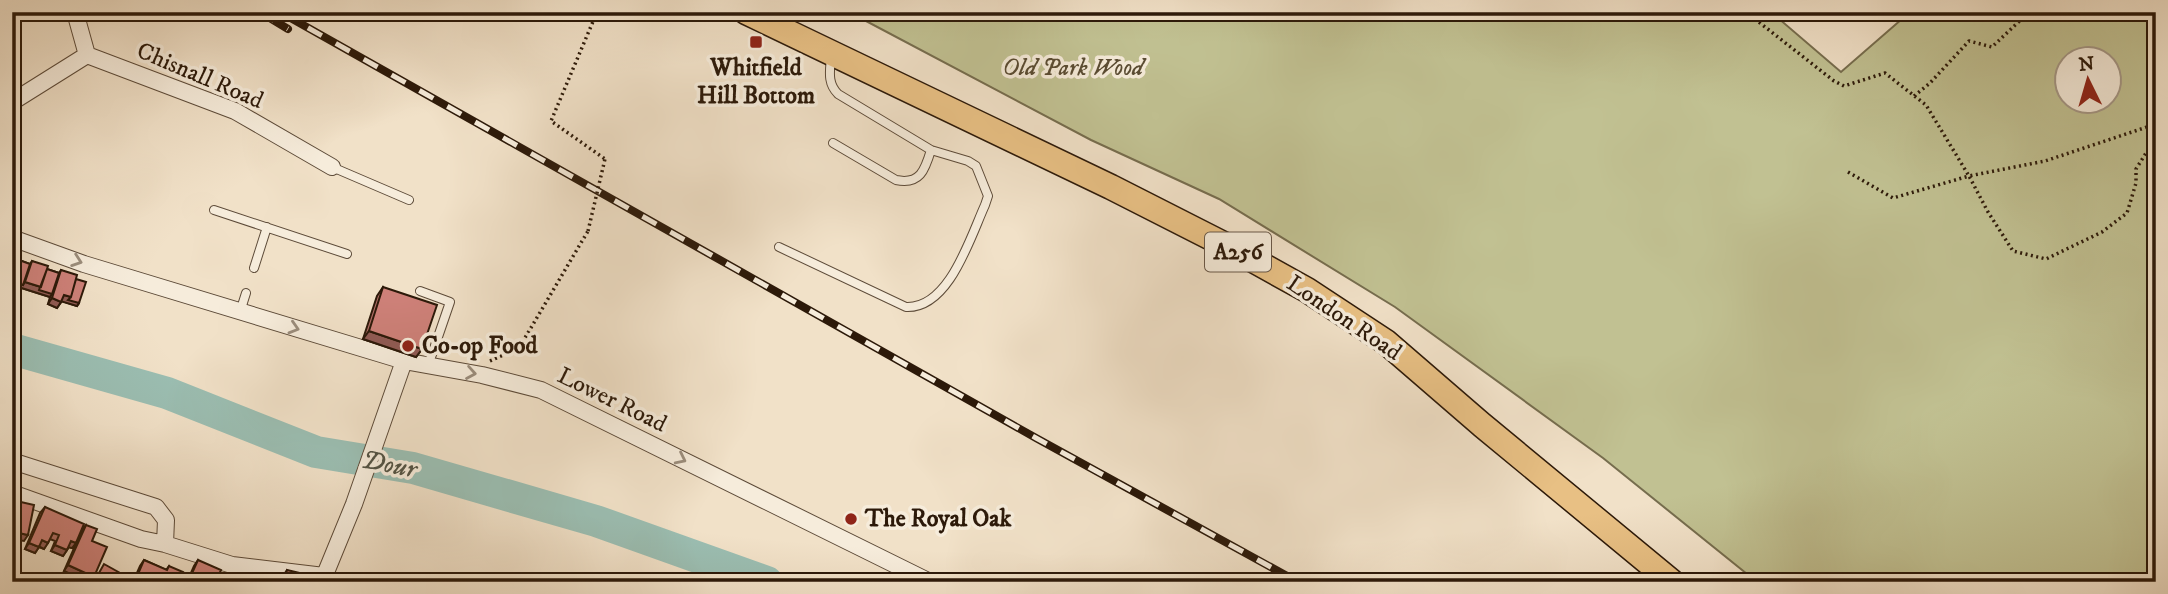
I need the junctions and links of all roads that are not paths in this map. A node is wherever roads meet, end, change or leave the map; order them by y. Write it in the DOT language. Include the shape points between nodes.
graph roads {
  1 [pos="75,12"];
  2 [pos="747,12"];
  3 [pos="831,53"];
  4 [pos="87,55"];
  5 [pos="12,103"];
  6 [pos="833,143"];
  7 [pos="931,149"];
  8 [pos="332,167"];
  9 [pos="409,200"];
  10 [pos="215,210"];
  11 [pos="267,228"];
  12 [pos="14,244"];
  13 [pos="779,247"];
  14 [pos="347,254"];
  15 [pos="254,268"];
  16 [pos="420,291"];
  17 [pos="246,293"];
  18 [pos="240,312"];
  19 [pos="404,361"];
  20 [pos="428,366"];
  21 [pos="12,461"];
  22 [pos="12,493"];
  23 [pos="165,544"];
  24 [pos="327,580"];
  25 [pos="930,582"];
  26 [pos="1672,582"];
  1 -- 4 [label="street"];
  2 -- 3 [label="main road, London Road / A256"];
  3 -- 7 [label="lane" via="831,88"];
  3 -- 26 [label="main road, London Road / A256" via="1111,187 1307,290 1386,342"];
  4 -- 5 [label="street"];
  4 -- 8 [label="street, Chisnall Road" via="236,111"];
  6 -- 7 [label="lane" via="906,183 925,168"];
  7 -- 13 [label="lane" via="975,166 988,196 949,283 930,302 906,307"];
  8 -- 9 [label="lane"];
  10 -- 11 [label="lane"];
  11 -- 14 [label="lane"];
  11 -- 15 [label="lane"];
  12 -- 18 [label="street, Lower Road, one-way"];
  16 -- 20 [label="lane" via="450,302"];
  17 -- 18 [label="lane"];
  18 -- 19 [label="street, Lower Road, one-way"];
  19 -- 20 [label="street, Lower Road"];
  19 -- 24 [label="street"];
  20 -- 25 [label="street, Lower Road, one-way" via="541,390"];
  21 -- 23 [label="street" via="156,507 166,520"];
  22 -- 23 [label="street"];
  23 -- 24 [label="street" via="232,565"];
}
